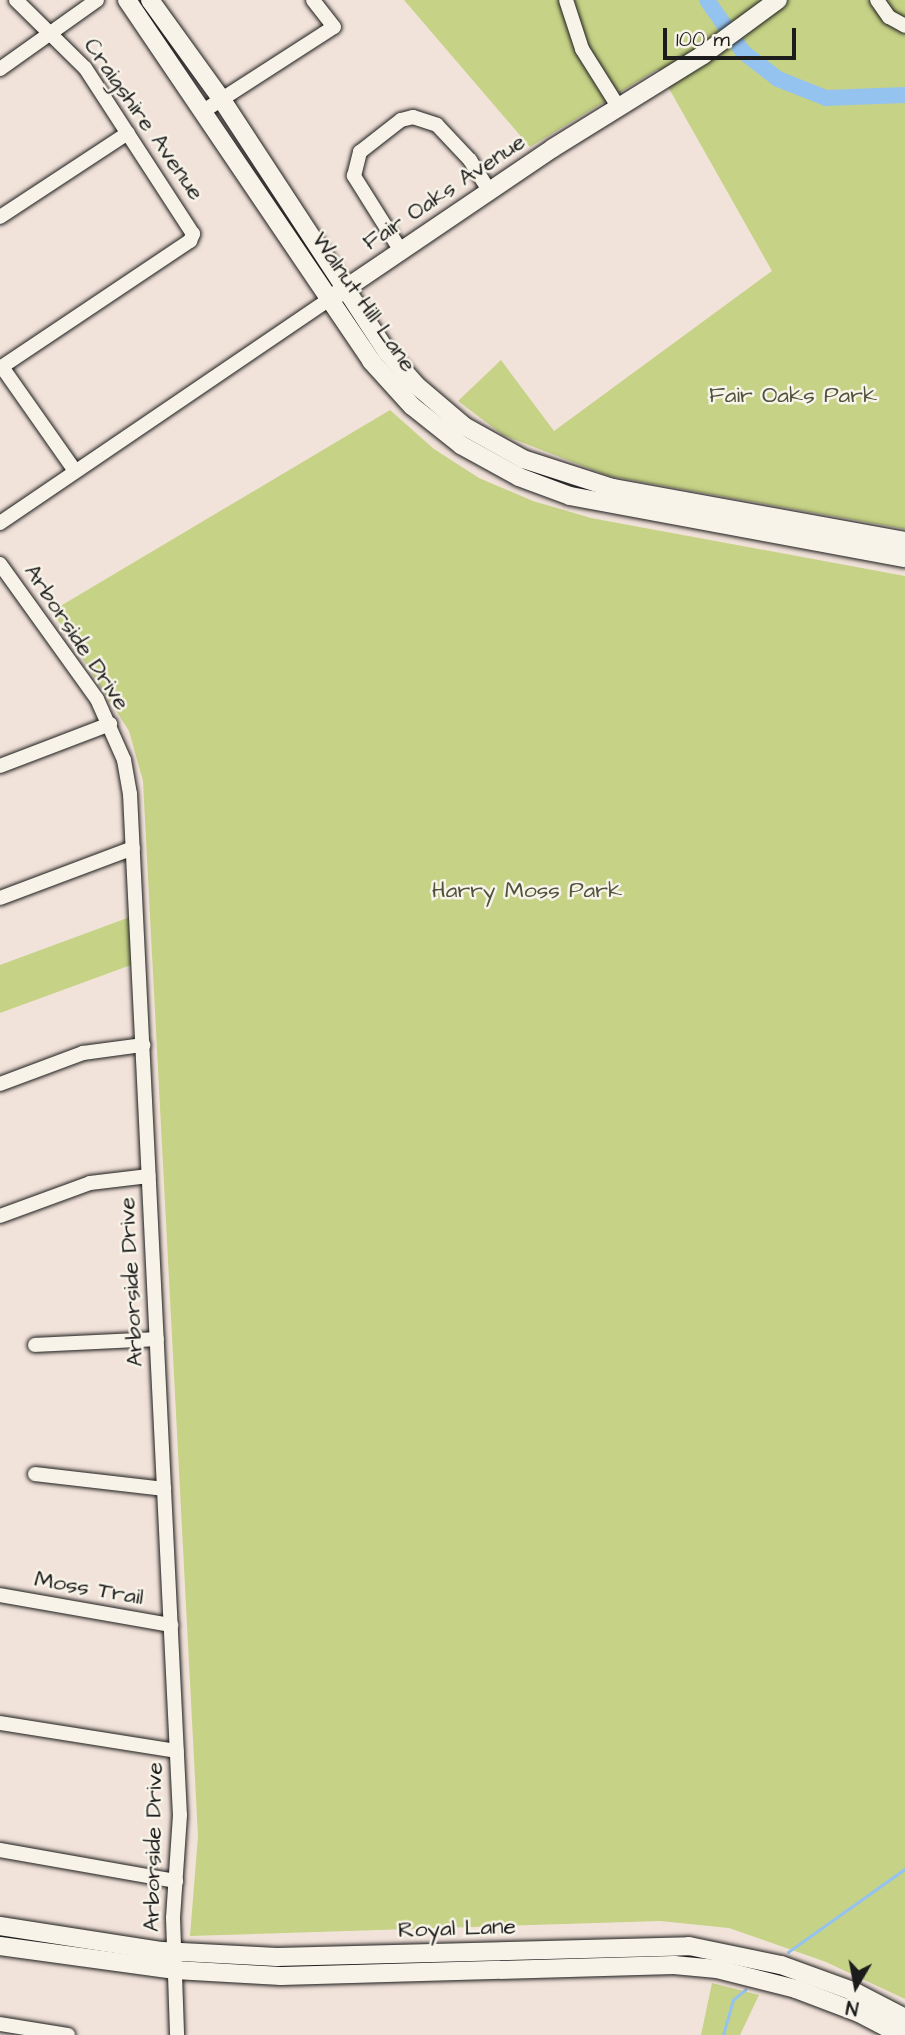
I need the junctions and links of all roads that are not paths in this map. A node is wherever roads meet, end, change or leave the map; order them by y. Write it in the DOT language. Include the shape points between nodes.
graph roads {
  1 [pos="16,0"];
  2 [pos="97,0"];
  3 [pos="127,0"];
  4 [pos="150,0"];
  5 [pos="313,0"];
  6 [pos="566,0"];
  7 [pos="778,0"];
  8 [pos="877,0"];
  9 [pos="905,26"];
  10 [pos="54,33"];
  11 [pos="0,69"];
  12 [pos="222,100"];
  13 [pos="619,108"];
  14 [pos="205,110"];
  15 [pos="128,133"];
  16 [pos="490,192"];
  17 [pos="0,217"];
  18 [pos="401,251"];
  19 [pos="346,288"];
  20 [pos="330,299"];
  21 [pos="1,368"];
  22 [pos="75,471"];
  23 [pos="613,496"];
  24 [pos="0,523"];
  25 [pos="782,527"];
  26 [pos="905,541"];
  27 [pos="905,558"];
  28 [pos="0,565"];
  29 [pos="110,724"];
  30 [pos="0,766"];
  31 [pos="133,848"];
  32 [pos="0,898"];
  33 [pos="143,1045"];
  34 [pos="0,1084"];
  35 [pos="149,1176"];
  36 [pos="0,1216"];
  37 [pos="157,1339"];
  38 [pos="35,1345"];
  39 [pos="35,1474"];
  40 [pos="164,1489"];
  41 [pos="0,1595"];
  42 [pos="171,1625"];
  43 [pos="0,1723"];
  44 [pos="177,1751"];
  45 [pos="0,1850"];
  46 [pos="176,1881"];
  47 [pos="0,1926"];
  48 [pos="0,1946"];
  49 [pos="174,1952"];
  50 [pos="780,1965"];
  51 [pos="175,1970"];
  52 [pos="775,1983"];
  53 [pos="905,2018"];
  54 [pos="0,2024"];
  55 [pos="68,2035"];
  56 [pos="177,2035"];
  57 [pos="901,2035"];
  1 -- 10 [label="street, Craigshire Avenue"];
  2 -- 10 [label="street"];
  3 -- 14 [label="main road, Walnut Hill Lane"];
  4 -- 12 [label="main road, Walnut Hill Lane"];
  5 -- 12 [label="street" via="334,27"];
  6 -- 13 [label="street" via="582,49"];
  7 -- 13 [label="main road, Fair Oaks Avenue"];
  8 -- 9 [label="street" via="889,17"];
  10 -- 11 [label="street"];
  10 -- 15 [label="street, Craigshire Avenue" via="90,75"];
  12 -- 14 [label="street"];
  12 -- 19 [label="main road, Walnut Hill Lane"];
  13 -- 16 [label="main road, Fair Oaks Avenue"];
  14 -- 20 [label="main road, Walnut Hill Lane"];
  15 -- 17 [label="street"];
  15 -- 21 [label="street, Craigshire Avenue" via="192,227 190,242"];
  16 -- 18 [label="main road, Fair Oaks Avenue"];
  16 -- 18 [label="street" via="470,160 437,125 413,117 401,120 359,152 354,176"];
  18 -- 19 [label="main road, Fair Oaks Avenue"];
  19 -- 20 [label="main road, Fair Oaks Avenue"];
  19 -- 23 [label="main road, Walnut Hill Lane" via="401,370 464,426 523,459"];
  20 -- 22 [label="street, Fair Oaks Avenue"];
  20 -- 23 [label="main road, Walnut Hill Lane" via="371,361 434,425 519,477 570,496"];
  21 -- 22 [label="street"];
  22 -- 24 [label="street, Fair Oaks Avenue"];
  23 -- 25 [label="main road, Walnut Hill Lane"];
  25 -- 26 [label="main road, Walnut Hill Lane"];
  25 -- 27 [label="main road, Walnut Hill Lane"];
  28 -- 29 [label="street, Arborside Drive"];
  29 -- 30 [label="street"];
  29 -- 31 [label="street, Arborside Drive" via="124,760"];
  31 -- 32 [label="street"];
  31 -- 33 [label="street, Arborside Drive"];
  33 -- 34 [label="street" via="83,1053"];
  33 -- 35 [label="street, Arborside Drive"];
  35 -- 36 [label="street" via="90,1183"];
  35 -- 37 [label="street, Arborside Drive"];
  37 -- 38 [label="street"];
  37 -- 40 [label="street, Arborside Drive"];
  39 -- 40 [label="street"];
  40 -- 42 [label="street, Arborside Drive"];
  41 -- 42 [label="street, Moss Trail"];
  42 -- 44 [label="street, Arborside Drive"];
  43 -- 44 [label="street"];
  44 -- 46 [label="street, Arborside Drive"];
  45 -- 46 [label="street"];
  46 -- 49 [label="street, Arborside Drive"];
  47 -- 49 [label="main road, Royal Lane"];
  48 -- 51 [label="main road, Royal Lane"];
  49 -- 50 [label="main road, Royal Lane" via="333,1958 664,1945 714,1948"];
  49 -- 51 [label="street, Arborside Drive"];
  50 -- 52 [label="main road"];
  50 -- 53 [label="main road, Royal Lane" via="855,1992"];
  51 -- 52 [label="main road, Royal Lane" via="316,1976 674,1965 717,1969"];
  51 -- 56 [label="street, Arborside Drive"];
  52 -- 57 [label="main road, Royal Lane" via="859,2013"];
  54 -- 55 [label="street"];
}
